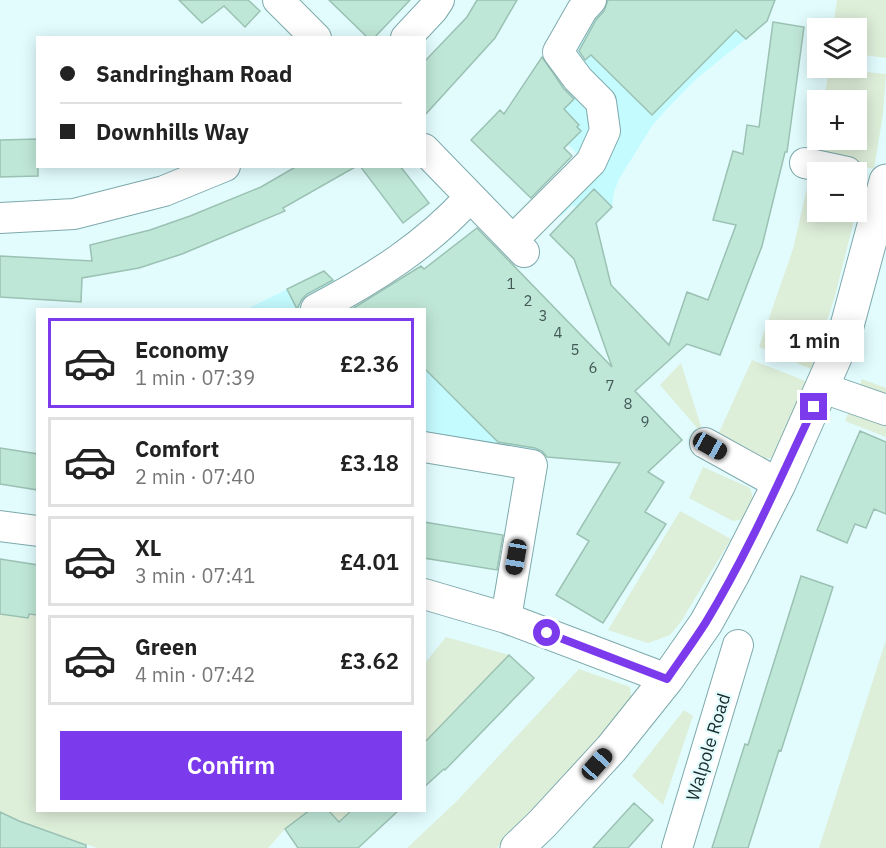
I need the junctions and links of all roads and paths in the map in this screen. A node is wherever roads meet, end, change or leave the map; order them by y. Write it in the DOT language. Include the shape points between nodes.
graph roads {
  1 [pos="278,0"];
  2 [pos="439,0"];
  3 [pos="591,0"];
  4 [pos="314,36"];
  5 [pos="408,36"];
  6 [pos="426,151"];
  7 [pos="220,168"];
  8 [pos="867,177"];
  9 [pos="886,181"];
  10 [pos="471,196"];
  11 [pos="0,218"];
  12 [pos="331,306"];
  13 [pos="823,388"];
  14 [pos="886,410"];
  15 [pos="705,443"];
  16 [pos="426,447"];
  17 [pos="778,484"];
  18 [pos="0,526"];
  19 [pos="36,531"];
  20 [pos="426,595"];
  21 [pos="506,618"];
  22 [pos="738,645"];
  23 [pos="667,679"];
  24 [pos="517,848"];
  25 [pos="677,848"];
  1 -- 4 [label="street"];
  2 -- 5 [label="street"];
  3 -- 10 [label="street" via="558,52 601,102 605,131 591,162 518,246"];
  6 -- 10 [label="street"];
  7 -- 11 [label="street" via="164,191 74,214"];
  8 -- 9 [label="street"];
  9 -- 13 [label="main road" via="844,337"];
  10 -- 12 [label="street" via="432,236"];
  13 -- 14 [label="street"];
  13 -- 17 [label="main road"];
  15 -- 17 [label="street"];
  16 -- 21 [label="street" via="532,465"];
  17 -- 23 [label="main road" via="706,622"];
  18 -- 19 [label="street"];
  20 -- 21 [label="street"];
  21 -- 23 [label="street"];
  22 -- 25 [label="street, Walpole Road" via="711,701"];
  23 -- 24 [label="main road" via="610,749"];
}
